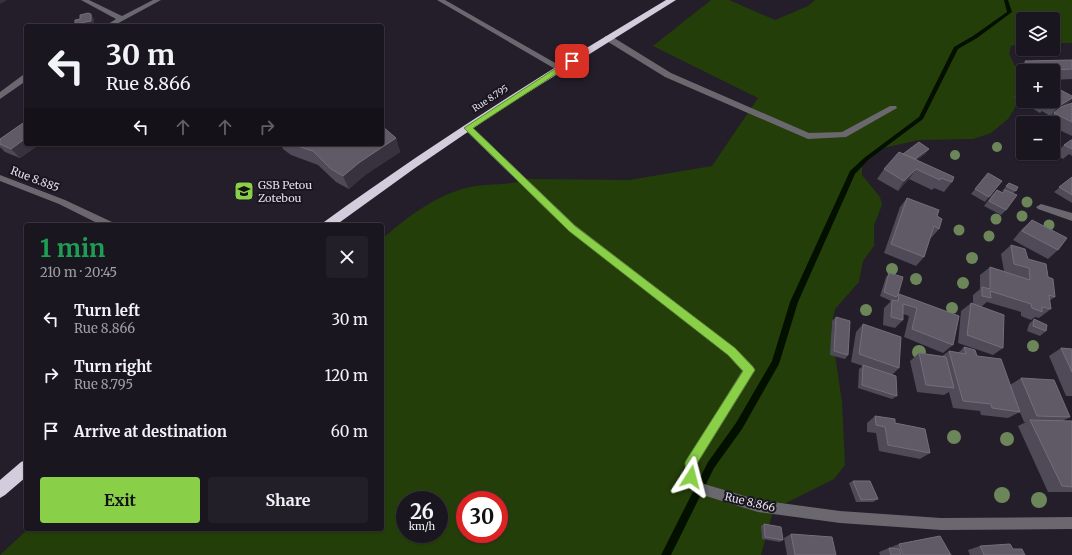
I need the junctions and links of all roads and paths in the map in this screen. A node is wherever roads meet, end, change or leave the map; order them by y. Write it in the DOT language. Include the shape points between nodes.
graph roads {
  1 [pos="84,0"];
  2 [pos="158,0"];
  3 [pos="440,0"];
  4 [pos="672,0"];
  5 [pos="120,18"];
  6 [pos="111,24"];
  7 [pos="608,38"];
  8 [pos="560,68"];
  9 [pos="24,78"];
  10 [pos="0,96"];
  11 [pos="893,108"];
  12 [pos="468,128"];
  13 [pos="0,178"];
  14 [pos="1041,207"];
  15 [pos="1072,217"];
  16 [pos="106,223"];
  17 [pos="331,223"];
  18 [pos="24,469"];
  19 [pos="0,490"];
  20 [pos="1072,523"];
  1 -- 5 [label="street"];
  2 -- 5 [label="street"];
  3 -- 8 [label="street"];
  4 -- 7 [label="highway, Rue 8.795"];
  5 -- 6 [label="street"];
  7 -- 8 [label="highway, Rue 8.795"];
  7 -- 11 [label="street" via="668,75 808,136 843,135"];
  8 -- 12 [label="highway, Rue 8.795"];
  9 -- 10 [label="street"];
  12 -- 17 [label="highway, Rue 8.795"];
  12 -- 20 [label="street, Rue 8.866" via="572,228 732,352 750,370 691,463 691,477 700,489 758,506 840,517 941,524"];
  13 -- 16 [label="street, Rue 8.885" via="62,202"];
  14 -- 15 [label="street"];
  18 -- 19 [label="highway"];
}
